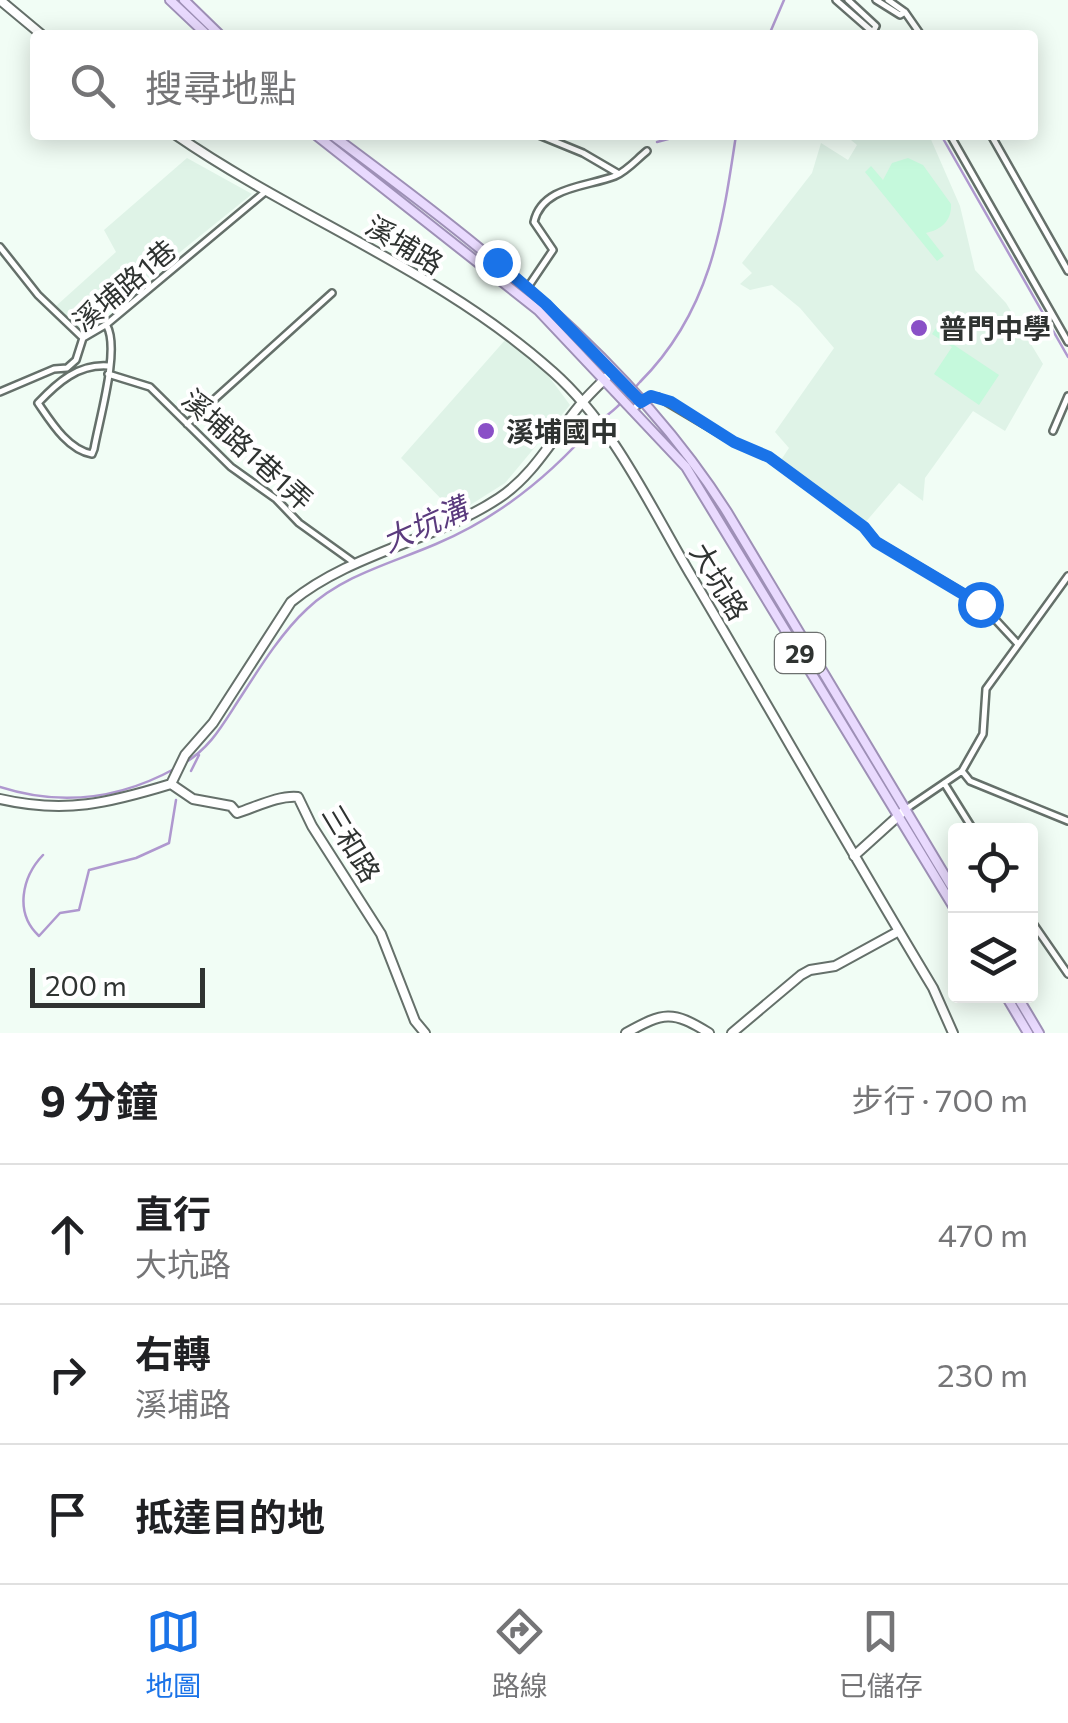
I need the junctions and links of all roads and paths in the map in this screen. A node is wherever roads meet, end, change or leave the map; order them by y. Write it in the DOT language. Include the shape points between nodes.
graph roads {
  1 [pos="0,0"];
  2 [pos="170,0"];
  3 [pos="184,0"];
  4 [pos="836,0"];
  5 [pos="848,0"];
  6 [pos="876,0"];
  7 [pos="888,0"];
  8 [pos="904,12"];
  9 [pos="36,30"];
  10 [pos="202,30"];
  11 [pos="215,30"];
  12 [pos="870,30"];
  13 [pos="875,30"];
  14 [pos="918,30"];
  15 [pos="184,140"];
  16 [pos="322,140"];
  17 [pos="338,140"];
  18 [pos="551,140"];
  19 [pos="953,140"];
  20 [pos="994,140"];
  21 [pos="647,151"];
  22 [pos="619,174"];
  23 [pos="267,190"];
  24 [pos="0,246"];
  25 [pos="1068,271"];
  26 [pos="528,288"];
  27 [pos="332,293"];
  28 [pos="106,324"];
  29 [pos="83,338"];
  30 [pos="1067,339"];
  31 [pos="108,370"];
  32 [pos="609,375"];
  33 [pos="0,392"];
  34 [pos="1068,396"];
  35 [pos="582,402"];
  36 [pos="636,404"];
  37 [pos="592,416"];
  38 [pos="187,424"];
  39 [pos="1053,431"];
  40 [pos="356,564"];
  41 [pos="1068,576"];
  42 [pos="1018,644"];
  43 [pos="962,771"];
  44 [pos="173,780"];
  45 [pos="944,784"];
  46 [pos="0,799"];
  47 [pos="902,812"];
  48 [pos="1068,821"];
  49 [pos="969,823"];
  50 [pos="854,856"];
  51 [pos="948,878"];
  52 [pos="948,896"];
  53 [pos="898,931"];
  54 [pos="1038,931"];
  55 [pos="1068,974"];
  56 [pos="1010,1003"];
  57 [pos="1021,1003"];
  58 [pos="426,1033"];
  59 [pos="626,1033"];
  60 [pos="709,1033"];
  61 [pos="732,1033"];
  62 [pos="953,1033"];
  63 [pos="1028,1033"];
  64 [pos="1039,1033"];
  1 -- 9 [label="street"];
  2 -- 10 [label="main road"];
  3 -- 11 [label="main road"];
  4 -- 12 [label="street"];
  5 -- 13 [label="street"];
  6 -- 8 [label="street"];
  7 -- 8 [label="street"];
  8 -- 14 [label="street"];
  15 -- 23 [label="street, 溪埔路"];
  16 -- 32 [label="main road, 溪埔路 / 29" via="514,288"];
  17 -- 26 [label="main road, 溪埔路 / 29"];
  18 -- 22 [label="street"];
  19 -- 30 [label="street"];
  20 -- 25 [label="street"];
  21 -- 22 [label="street"];
  22 -- 26 [label="street" via="560,192 539,209 534,222 553,250"];
  23 -- 28 [label="street, 溪埔路1巷"];
  23 -- 35 [label="street, 溪埔路" via="494,326"];
  24 -- 29 [label="street"];
  26 -- 32 [label="main road, 溪埔路 / 29"];
  27 -- 38 [label="street"];
  28 -- 29 [label="street, 溪埔路1巷"];
  28 -- 31 [label="street" via="112,335"];
  29 -- 33 [label="street, 溪埔路1巷" via="67,368"];
  31 -- 31 [label="street" via="96,365 61,378 38,402 82,452 94,449"];
  31 -- 38 [label="street, 溪埔路1巷1弄" via="150,388"];
  32 -- 35 [label="street"];
  32 -- 36 [label="main road, 溪埔路 / 29"];
  34 -- 39 [label="street"];
  35 -- 37 [label="street, 溪埔路"];
  35 -- 40 [label="street" via="502,496 420,540"];
  36 -- 42 [label="street" via="651,396 671,402 769,457 876,542 980,604"];
  36 -- 47 [label="main road, 大坑路 / 29" via="701,489"];
  37 -- 50 [label="street, 大坑路"];
  38 -- 40 [label="street, 溪埔路1巷1弄"];
  40 -- 44 [label="street" via="291,602"];
  41 -- 42 [label="street"];
  42 -- 43 [label="street" via="986,689 983,734"];
  43 -- 45 [label="street"];
  43 -- 48 [label="street"];
  44 -- 46 [label="street" via="115,801 61,808"];
  44 -- 58 [label="street, 三和路" via="193,799 238,813 298,797 381,934 415,1021"];
  45 -- 47 [label="street"];
  45 -- 49 [label="street"];
  47 -- 50 [label="street"];
  47 -- 51 [label="main road, 大坑路 / 29"];
  47 -- 52 [label="main road, 大坑路 / 29"];
  50 -- 53 [label="street, 大坑路"];
  53 -- 61 [label="street" via="835,966 801,975"];
  53 -- 62 [label="street, 大坑路"];
  54 -- 55 [label="street"];
  56 -- 63 [label="main road"];
  57 -- 64 [label="main road"];
  59 -- 60 [label="street" via="672,1014"];
}
